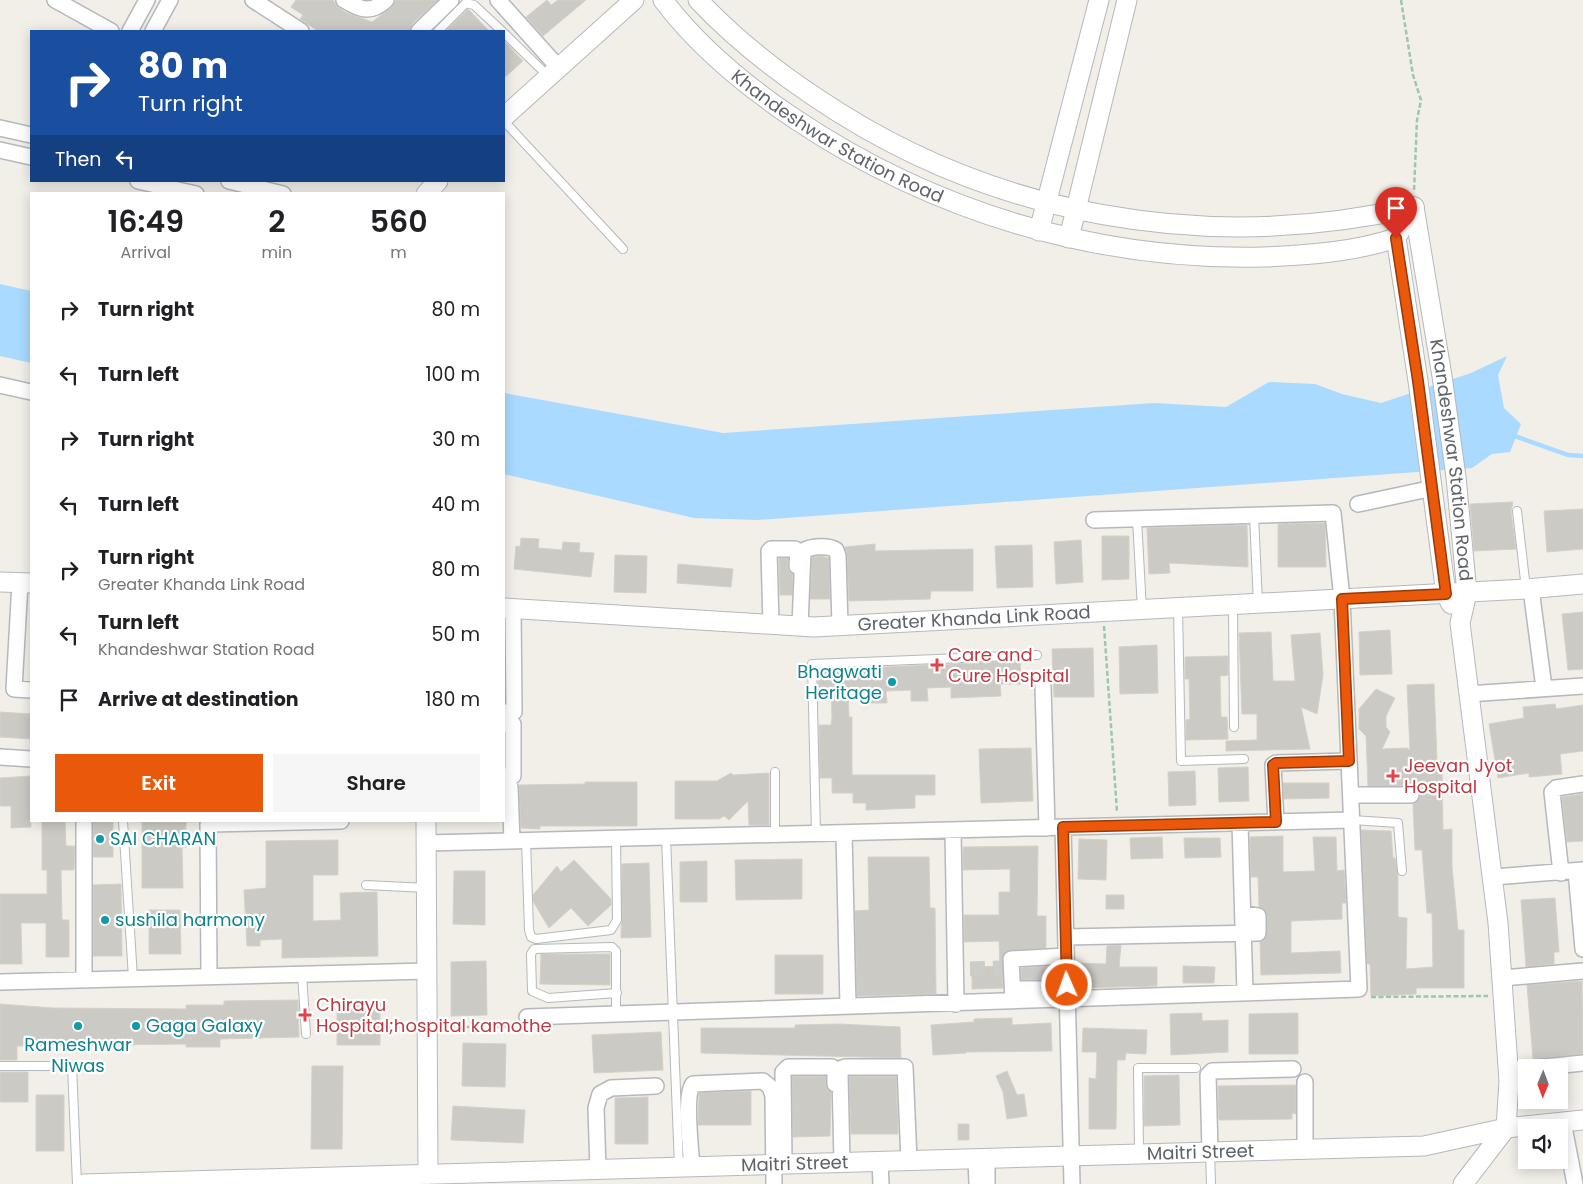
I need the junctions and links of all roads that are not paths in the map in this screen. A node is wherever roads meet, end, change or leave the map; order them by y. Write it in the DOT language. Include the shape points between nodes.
graph roads {
  1 [pos="55,0"];
  2 [pos="147,0"];
  3 [pos="170,0"];
  4 [pos="252,0"];
  5 [pos="344,0"];
  6 [pos="386,0"];
  7 [pos="451,0"];
  8 [pos="498,0"];
  9 [pos="634,0"];
  10 [pos="663,0"];
  11 [pos="698,0"];
  12 [pos="1099,0"];
  13 [pos="1127,0"];
  14 [pos="271,5"];
  15 [pos="109,30"];
  16 [pos="131,30"];
  17 [pos="154,30"];
  18 [pos="301,30"];
  19 [pos="420,30"];
  20 [pos="439,30"];
  21 [pos="501,30"];
  22 [pos="505,34"];
  23 [pos="553,71"];
  24 [pos="505,116"];
  25 [pos="505,122"];
  26 [pos="0,128"];
  27 [pos="30,135"];
  28 [pos="0,150"];
  29 [pos="30,157"];
  30 [pos="142,182"];
  31 [pos="233,182"];
  32 [pos="437,182"];
  33 [pos="187,192"];
  34 [pos="275,192"];
  35 [pos="428,192"];
  36 [pos="1047,203"];
  37 [pos="1414,207"];
  38 [pos="1076,210"];
  39 [pos="1039,231"];
  40 [pos="1069,238"];
  41 [pos="1396,238"];
  42 [pos="623,249"];
  43 [pos="0,385"];
  44 [pos="30,392"];
  45 [pos="1432,486"];
  46 [pos="1358,504"];
  47 [pos="1517,511"];
  48 [pos="1254,516"];
  49 [pos="1137,519"];
  50 [pos="1094,520"];
  51 [pos="0,582"];
  52 [pos="26,583"];
  53 [pos="1583,584"];
  54 [pos="1528,589"];
  55 [pos="1467,592"];
  56 [pos="1446,594"];
  57 [pos="1342,599"];
  58 [pos="1258,604"];
  59 [pos="1233,605"];
  60 [pos="1178,608"];
  61 [pos="509,609"];
  62 [pos="1142,610"];
  63 [pos="1460,623"];
  64 [pos="771,624"];
  65 [pos="798,626"];
  66 [pos="840,626"];
  67 [pos="1037,655"];
  68 [pos="1043,686"];
  69 [pos="1583,686"];
  70 [pos="1544,688"];
  71 [pos="30,690"];
  72 [pos="1468,694"];
  73 [pos="505,712"];
  74 [pos="505,724"];
  75 [pos="1234,728"];
  76 [pos="0,757"];
  77 [pos="30,759"];
  78 [pos="1244,759"];
  79 [pos="1349,761"];
  80 [pos="775,772"];
  81 [pos="505,776"];
  82 [pos="1583,784"];
  83 [pos="505,787"];
  84 [pos="1351,795"];
  85 [pos="1411,795"];
  86 [pos="1352,820"];
  87 [pos="84,822"];
  88 [pos="123,822"];
  89 [pos="274,822"];
  90 [pos="426,822"];
  91 [pos="1276,822"];
  92 [pos="208,823"];
  93 [pos="1240,823"];
  94 [pos="1063,827"];
  95 [pos="1047,828"];
  96 [pos="953,831"];
  97 [pos="844,832"];
  98 [pos="816,833"];
  99 [pos="775,834"];
  100 [pos="666,837"];
  101 [pos="616,838"];
  102 [pos="519,840"];
  103 [pos="426,843"];
  104 [pos="1402,871"];
  105 [pos="1573,871"];
  106 [pos="1493,877"];
  107 [pos="366,885"];
  108 [pos="426,888"];
  109 [pos="1580,894"];
  110 [pos="1243,934"];
  111 [pos="1066,936"];
  112 [pos="1583,949"];
  113 [pos="1066,956"];
  114 [pos="1005,968"];
  115 [pos="427,971"];
  116 [pos="1583,971"];
  117 [pos="302,974"];
  118 [pos="209,976"];
  119 [pos="133,978"];
  120 [pos="84,980"];
  121 [pos="0,982"];
  122 [pos="1503,987"];
  123 [pos="1041,989"];
  124 [pos="617,993"];
  125 [pos="1245,993"];
  126 [pos="1011,997"];
  127 [pos="1067,999"];
  128 [pos="956,1004"];
  129 [pos="848,1006"];
  130 [pos="671,1012"];
  131 [pos="616,1014"];
  132 [pos="527,1017"];
  133 [pos="306,1034"];
  134 [pos="1583,1063"];
  135 [pos="1568,1065"];
  136 [pos="0,1066"];
  137 [pos="1196,1068"];
  138 [pos="1293,1069"];
  139 [pos="1517,1069"];
  140 [pos="1305,1082"];
  141 [pos="656,1086"];
  142 [pos="1583,1120"];
  143 [pos="1568,1122"];
  144 [pos="1518,1127"];
  145 [pos="1506,1128"];
  146 [pos="1568,1148"];
  147 [pos="1306,1149"];
  148 [pos="1210,1152"];
  149 [pos="1139,1155"];
  150 [pos="1071,1156"];
  151 [pos="981,1158"];
  152 [pos="909,1161"];
  153 [pos="875,1162"];
  154 [pos="840,1163"];
  155 [pos="779,1164"];
  156 [pos="598,1170"];
  157 [pos="683,1173"];
  158 [pos="428,1174"];
  159 [pos="76,1184"];
  160 [pos="83,1184"];
  161 [pos="774,1184"];
  162 [pos="872,1184"];
  163 [pos="881,1184"];
  164 [pos="977,1184"];
  165 [pos="987,1184"];
  166 [pos="1072,1184"];
  167 [pos="1211,1184"];
  168 [pos="1463,1184"];
  169 [pos="1575,1184"];
  1 -- 15 [label="street"];
  2 -- 16 [label="street"];
  3 -- 17 [label="street"];
  4 -- 14 [label="street"];
  5 -- 6 [label="street" via="368,11"];
  7 -- 19 [label="street"];
  8 -- 23 [label="street"];
  9 -- 23 [label="street"];
  10 -- 39 [label="street, Khandeshwar Station Road" via="685,29 729,69 824,138 928,192 983,214"];
  11 -- 36 [label="street, Khandeshwar Station Road" via="748,47 839,114 940,166"];
  12 -- 36 [label="street"];
  13 -- 38 [label="street"];
  14 -- 18 [label="street"];
  20 -- 21 [label="lane" via="466,3 474,4"];
  22 -- 23 [label="lane"];
  23 -- 24 [label="street"];
  25 -- 42 [label="lane"];
  26 -- 27 [label="street"];
  28 -- 29 [label="street"];
  30 -- 33 [label="street"];
  31 -- 34 [label="street"];
  32 -- 35 [label="street"];
  36 -- 38 [label="street, Khandeshwar Station Road"];
  36 -- 39 [label="street"];
  37 -- 38 [label="street, Khandeshwar Station Road" via="1326,224 1242,228 1158,224"];
  37 -- 41 [label="street"];
  37 -- 55 [label="street, Khandeshwar Station Road" via="1456,477"];
  38 -- 40 [label="street"];
  39 -- 40 [label="street, Khandeshwar Station Road"];
  40 -- 41 [label="street, Khandeshwar Station Road" via="1155,252 1242,257 1329,252 1372,246"];
  41 -- 45 [label="street, Khandeshwar Station Road"];
  43 -- 44 [label="street"];
  45 -- 46 [label="street"];
  45 -- 56 [label="street, Khandeshwar Station Road"];
  47 -- 54 [label="lane"];
  48 -- 49 [label="street"];
  48 -- 57 [label="street" via="1333,513"];
  48 -- 58 [label="lane"];
  49 -- 50 [label="street"];
  49 -- 62 [label="lane"];
  51 -- 52 [label="street"];
  52 -- 71 [label="street" via="14,689"];
  53 -- 54 [label="street, Greater Khanda Link Road"];
  54 -- 55 [label="street, Greater Khanda Link Road"];
  54 -- 70 [label="street"];
  55 -- 56 [label="street, Greater Khanda Link Road"];
  55 -- 63 [label="street, Khandeshwar Station Road"];
  56 -- 57 [label="street, Greater Khanda Link Road"];
  56 -- 63 [label="street, Khandeshwar Station Road"];
  57 -- 58 [label="street, Greater Khanda Link Road"];
  57 -- 79 [label="street"];
  58 -- 59 [label="street, Greater Khanda Link Road"];
  59 -- 60 [label="street, Greater Khanda Link Road"];
  59 -- 75 [label="lane"];
  60 -- 62 [label="street, Greater Khanda Link Road"];
  60 -- 78 [label="lane" via="1181,762"];
  61 -- 64 [label="street, Greater Khanda Link Road"];
  61 -- 73 [label="street" via="514,712"];
  62 -- 66 [label="street, Greater Khanda Link Road"];
  63 -- 72 [label="street"];
  64 -- 65 [label="street, Greater Khanda Link Road"];
  64 -- 65 [label="street" via="769,551 795,549 798,551"];
  65 -- 66 [label="street, Greater Khanda Link Road"];
  65 -- 66 [label="street" via="803,551 827,547 836,550 838,556"];
  67 -- 98 [label="lane" via="812,664"];
  68 -- 95 [label="street"];
  69 -- 70 [label="street"];
  70 -- 72 [label="street"];
  72 -- 106 [label="street"];
  74 -- 81 [label="street" via="513,724 513,776"];
  76 -- 77 [label="street"];
  79 -- 84 [label="street"];
  79 -- 91 [label="street" via="1273,765"];
  80 -- 99 [label="lane"];
  82 -- 105 [label="street" via="1556,788 1552,792"];
  83 -- 102 [label="street" via="510,787"];
  84 -- 85 [label="street"];
  84 -- 86 [label="street"];
  86 -- 91 [label="street"];
  86 -- 104 [label="lane" via="1398,823"];
  86 -- 125 [label="street" via="1359,989"];
  87 -- 120 [label="street"];
  88 -- 119 [label="lane"];
  89 -- 92 [label="street"];
  90 -- 103 [label="street"];
  91 -- 93 [label="street"];
  92 -- 118 [label="street"];
  93 -- 94 [label="street"];
  93 -- 110 [label="street"];
  94 -- 95 [label="street"];
  94 -- 111 [label="street"];
  95 -- 96 [label="street"];
  96 -- 97 [label="street"];
  96 -- 128 [label="street" via="963,970"];
  97 -- 98 [label="street"];
  97 -- 129 [label="street"];
  98 -- 99 [label="street"];
  99 -- 100 [label="street"];
  100 -- 101 [label="street"];
  100 -- 130 [label="lane"];
  101 -- 102 [label="street"];
  101 -- 102 [label="lane" via="616,920 611,930 536,940 529,930"];
  102 -- 103 [label="street"];
  103 -- 108 [label="street"];
  105 -- 106 [label="street"];
  105 -- 109 [label="street"];
  106 -- 122 [label="street"];
  107 -- 108 [label="lane"];
  108 -- 115 [label="street"];
  109 -- 112 [label="street"];
  110 -- 111 [label="street"];
  110 -- 125 [label="street"];
  111 -- 113 [label="street"];
  113 -- 126 [label="street" via="1011,959"];
  113 -- 127 [label="street"];
  114 -- 126 [label="street"];
  115 -- 117 [label="street"];
  115 -- 158 [label="street"];
  116 -- 122 [label="street"];
  117 -- 118 [label="street"];
  117 -- 133 [label="lane"];
  118 -- 119 [label="street"];
  119 -- 120 [label="street"];
  120 -- 121 [label="street"];
  122 -- 139 [label="street"];
  123 -- 126 [label="street"];
  124 -- 124 [label="lane" via="616,951 612,947 534,949 531,954 532,991 538,995 548,998"];
  124 -- 131 [label="lane"];
  125 -- 127 [label="street"];
  126 -- 127 [label="street"];
  126 -- 128 [label="street"];
  127 -- 150 [label="street"];
  128 -- 129 [label="street"];
  129 -- 130 [label="street"];
  130 -- 131 [label="street"];
  130 -- 157 [label="lane"];
  131 -- 132 [label="street"];
  134 -- 135 [label="street"];
  136 -- 159 [label="lane" via="72,1066"];
  137 -- 149 [label="lane" via="1138,1068"];
  138 -- 148 [label="street" via="1212,1071 1208,1075"];
  139 -- 145 [label="street"];
  140 -- 147 [label="street"];
  141 -- 156 [label="street" via="611,1088 600,1094 596,1108"];
  142 -- 143 [label="street, Maitri Street"];
  144 -- 145 [label="street, Maitri Street"];
  145 -- 147 [label="street, Maitri Street" via="1424,1146"];
  145 -- 168 [label="street"];
  146 -- 169 [label="street"];
  147 -- 148 [label="street, Maitri Street"];
  148 -- 149 [label="street, Maitri Street"];
  148 -- 167 [label="lane"];
  149 -- 150 [label="street, Maitri Street"];
  150 -- 151 [label="street, Maitri Street"];
  150 -- 166 [label="street"];
  151 -- 152 [label="street, Maitri Street"];
  151 -- 164 [label="street"];
  151 -- 165 [label="street"];
  152 -- 153 [label="street, Maitri Street"];
  152 -- 154 [label="street" via="905,1067 845,1067 840,1075"];
  153 -- 154 [label="street, Maitri Street"];
  153 -- 162 [label="street"];
  153 -- 163 [label="street"];
  154 -- 155 [label="street, Maitri Street"];
  154 -- 155 [label="street" via="834,1069 788,1067 783,1072"];
  155 -- 157 [label="street, Maitri Street"];
  155 -- 157 [label="street" via="773,1096 767,1083 696,1082 690,1087"];
  155 -- 161 [label="street"];
  156 -- 157 [label="street, Maitri Street"];
  156 -- 158 [label="street, Maitri Street"];
  158 -- 160 [label="street, Maitri Street"];
}
